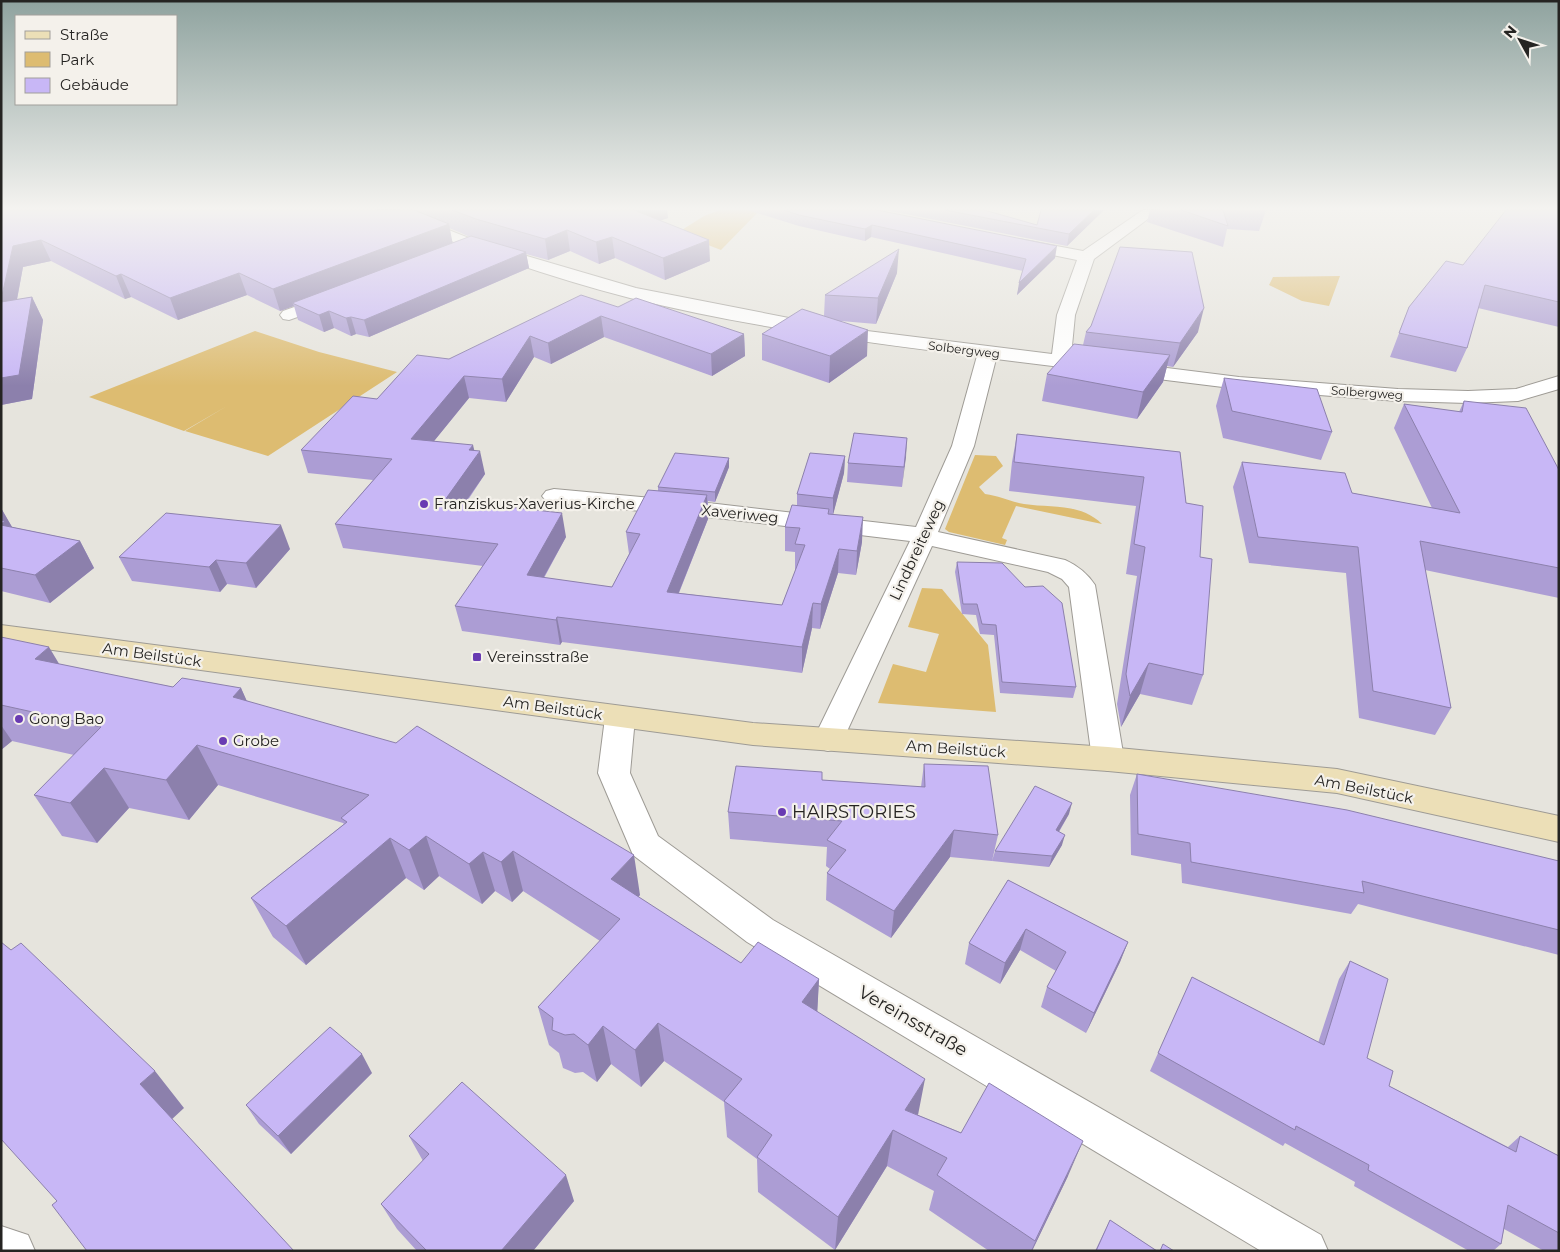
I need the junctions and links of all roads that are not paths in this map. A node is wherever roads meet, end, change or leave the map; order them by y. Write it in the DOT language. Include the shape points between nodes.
graph roads {
  1 [pos="551,268"];
  2 [pos="1082,268"];
  3 [pos="349,292"];
  4 [pos="289,315"];
  5 [pos="988,353"];
  6 [pos="1061,361"];
  7 [pos="1559,382"];
  8 [pos="554,496"];
  9 [pos="924,537"];
  10 [pos="1,634"];
  11 [pos="620,718"];
  12 [pos="828,740"];
  13 [pos="1108,759"];
  14 [pos="1559,830"];
  15 [pos="1,1249"];
  16 [pos="12,1251"];
  17 [pos="1305,1251"];
  1 -- 5 [label="street, Solbergweg" via="633,293 835,333"];
  2 -- 6 [label="street" via="1066,315"];
  3 -- 4 [label="street"];
  5 -- 6 [label="street, Solbergweg"];
  5 -- 9 [label="street, Lindbreiteweg" via="963,446"];
  6 -- 7 [label="street, Solbergweg" via="1239,383 1398,395 1518,395"];
  8 -- 9 [label="street, Xaveriweg" via="717,511"];
  9 -- 12 [label="street, Lindbreiteweg"];
  9 -- 13 [label="street" via="1056,566 1071,573 1082,585"];
  10 -- 11 [label="main road, Am Beilstück"];
  11 -- 12 [label="main road, Am Beilstück"];
  11 -- 17 [label="street, Vereinsstraße" via="614,773 645,845 760,931"];
  12 -- 13 [label="main road, Am Beilstück"];
  13 -- 14 [label="main road, Am Beilstück" via="1337,781"];
  15 -- 16 [label="street"];
}
